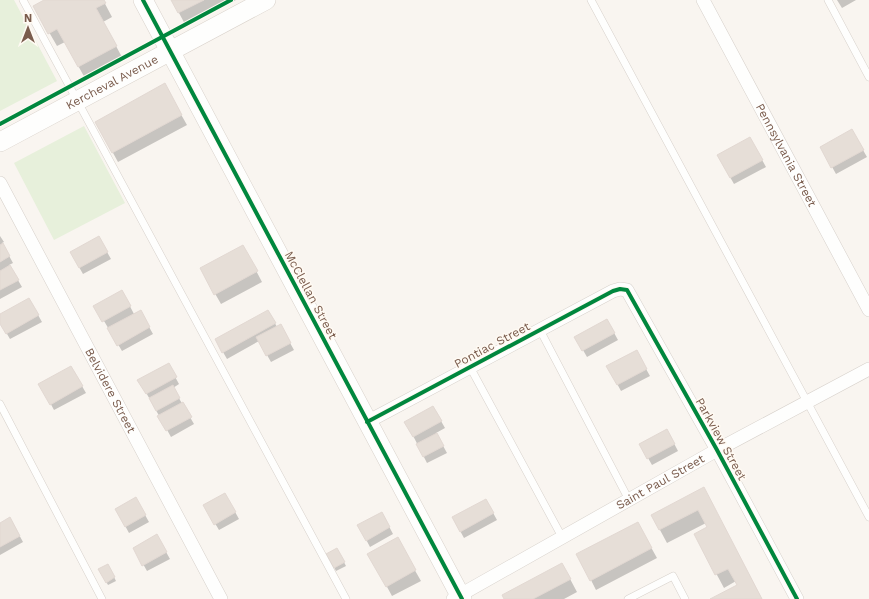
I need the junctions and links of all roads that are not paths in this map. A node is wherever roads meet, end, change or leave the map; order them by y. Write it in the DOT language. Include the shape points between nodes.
graph roads {
  1 [pos="23,0"];
  2 [pos="142,0"];
  3 [pos="266,0"];
  4 [pos="591,0"];
  5 [pos="703,0"];
  6 [pos="828,0"];
  7 [pos="170,51"];
  8 [pos="869,77"];
  9 [pos="76,101"];
  10 [pos="0,142"];
  11 [pos="0,182"];
  12 [pos="626,290"];
  13 [pos="869,310"];
  14 [pos="540,330"];
  15 [pos="470,367"];
  16 [pos="869,369"];
  17 [pos="808,402"];
  18 [pos="0,404"];
  19 [pos="368,422"];
  20 [pos="717,450"];
  21 [pos="629,500"];
  22 [pos="869,517"];
  23 [pos="562,537"];
  24 [pos="458,597"];
  25 [pos="102,599"];
  26 [pos="221,599"];
  27 [pos="346,599"];
  28 [pos="628,599"];
  29 [pos="685,599"];
  30 [pos="797,599"];
  1 -- 9 [label="lane"];
  2 -- 7 [label="street, McClellan Street"];
  3 -- 7 [label="street, Kercheval Avenue"];
  4 -- 17 [label="lane"];
  5 -- 13 [label="street, Pennsylvania Street"];
  6 -- 8 [label="lane"];
  7 -- 9 [label="street, Kercheval Avenue"];
  7 -- 19 [label="street, McClellan Street"];
  9 -- 10 [label="street, Kercheval Avenue"];
  9 -- 27 [label="lane"];
  11 -- 26 [label="street, Belvidere Street"];
  12 -- 14 [label="street, Pontiac Street" via="613,291"];
  12 -- 20 [label="street, Parkview Street"];
  14 -- 15 [label="street, Pontiac Street"];
  14 -- 21 [label="lane"];
  15 -- 19 [label="street, Pontiac Street"];
  15 -- 23 [label="lane"];
  16 -- 17 [label="street, Saint Paul Street"];
  17 -- 20 [label="street, Saint Paul Street"];
  17 -- 22 [label="lane"];
  18 -- 25 [label="lane"];
  19 -- 24 [label="street, McClellan Street"];
  20 -- 21 [label="street, Saint Paul Street"];
  20 -- 30 [label="street, Parkview Street"];
  21 -- 23 [label="street, Saint Paul Street"];
  23 -- 24 [label="street, Saint Paul Street"];
  28 -- 29 [label="lane" via="672,576"];
}
